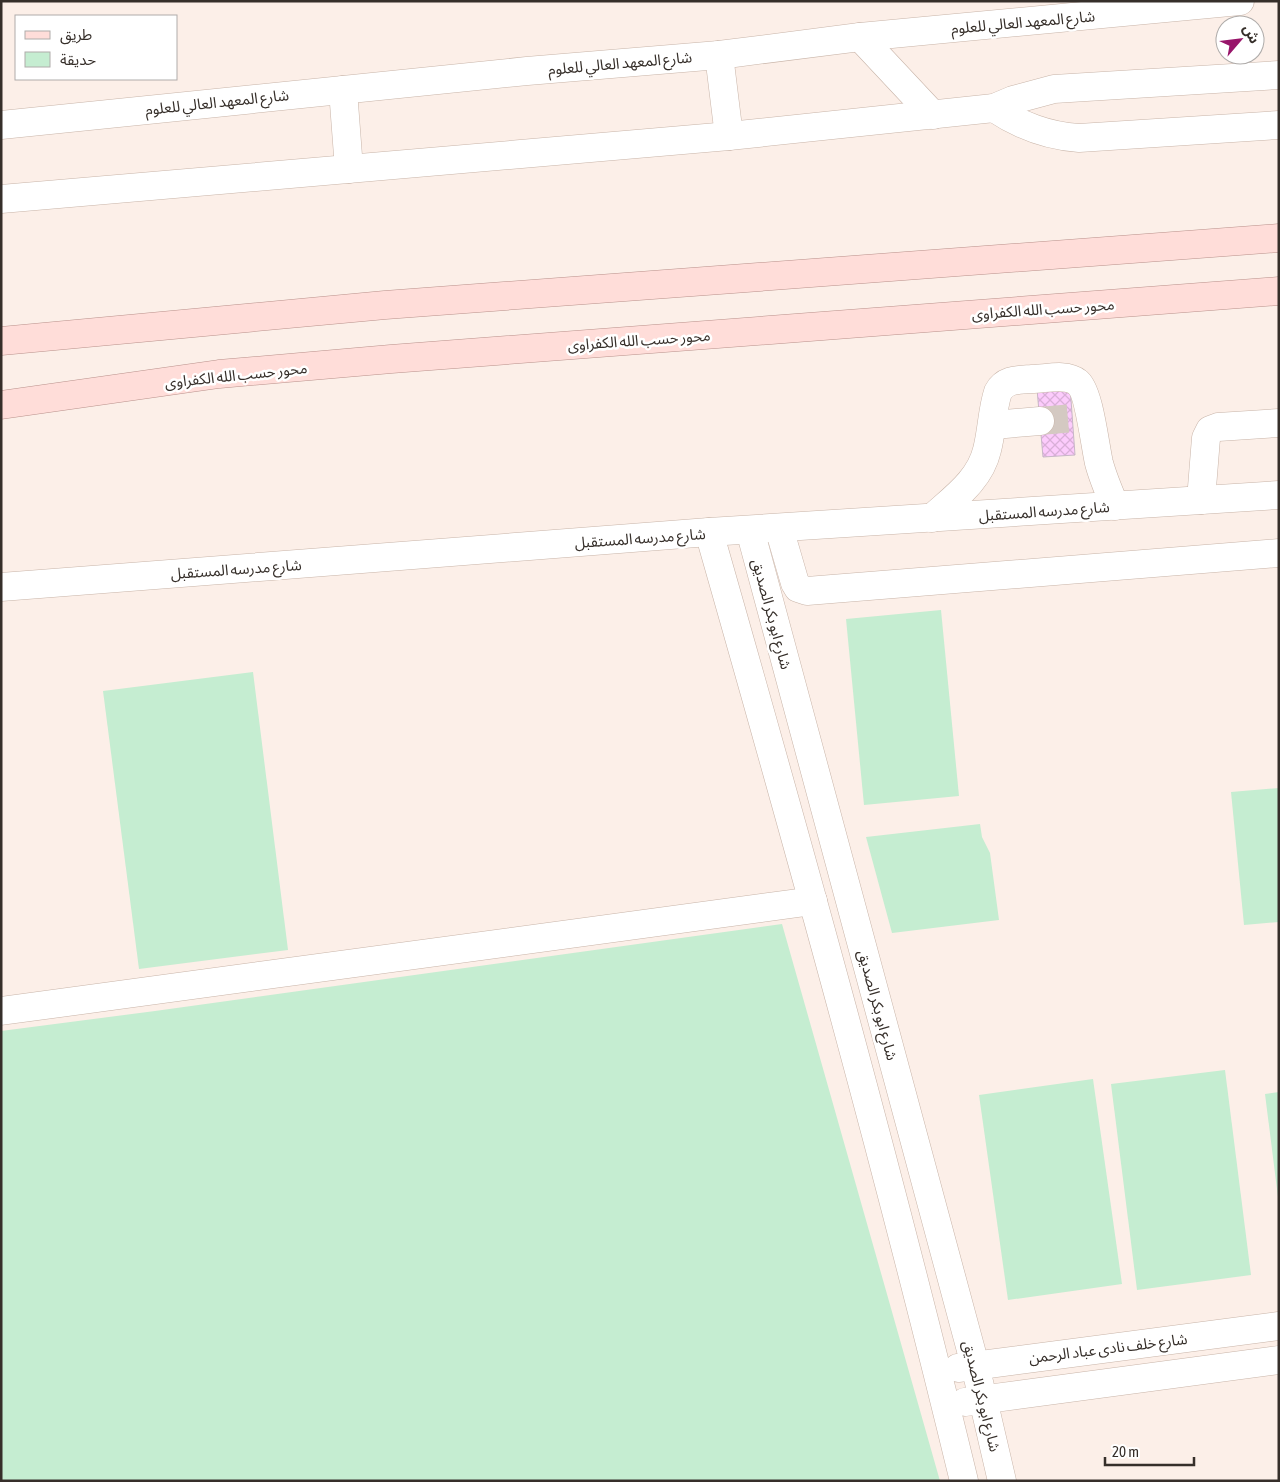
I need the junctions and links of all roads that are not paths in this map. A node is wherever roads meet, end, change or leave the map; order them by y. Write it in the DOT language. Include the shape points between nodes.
graph roads {
  1 [pos="1240,1"];
  2 [pos="1097,8"];
  3 [pos="860,37"];
  4 [pos="719,55"];
  5 [pos="1279,75"];
  6 [pos="343,90"];
  7 [pos="994,108"];
  8 [pos="933,115"];
  9 [pos="1279,124"];
  10 [pos="1,125"];
  11 [pos="729,136"];
  12 [pos="349,170"];
  13 [pos="1,199"];
  14 [pos="1279,238"];
  15 [pos="1279,291"];
  16 [pos="1,341"];
  17 [pos="1,405"];
  18 [pos="1040,421"];
  19 [pos="1279,423"];
  20 [pos="993,425"];
  21 [pos="1279,495"];
  22 [pos="1201,500"];
  23 [pos="1115,506"];
  24 [pos="932,518"];
  25 [pos="779,528"];
  26 [pos="750,530"];
  27 [pos="708,532"];
  28 [pos="1279,553"];
  29 [pos="1,587"];
  30 [pos="766,593"];
  31 [pos="727,596"];
  32 [pos="813,901"];
  33 [pos="1,1010"];
  34 [pos="1279,1326"];
  35 [pos="1279,1360"];
  36 [pos="975,1365"];
  37 [pos="938,1370"];
  38 [pos="983,1399"];
  39 [pos="946,1404"];
  40 [pos="964,1481"];
  41 [pos="1002,1481"];
  1 -- 2 [label="street, شارع المعهد العالي للعلوم"];
  2 -- 3 [label="street, شارع المعهد العالي للعلوم"];
  3 -- 4 [label="street, شارع المعهد العالي للعلوم"];
  3 -- 8 [label="street"];
  4 -- 6 [label="street, شارع المعهد العالي للعلوم"];
  4 -- 11 [label="street"];
  5 -- 7 [label="street" via="1054,90"];
  6 -- 10 [label="street, شارع المعهد العالي للعلوم"];
  6 -- 12 [label="street"];
  7 -- 8 [label="street"];
  7 -- 9 [label="street" via="1038,131 1079,138"];
  8 -- 11 [label="street"];
  11 -- 12 [label="street"];
  12 -- 13 [label="street"];
  14 -- 16 [label="main road" via="386,305"];
  15 -- 17 [label="main road, محور حسب الله الكفراوى" via="219,374"];
  18 -- 20 [label="street"];
  19 -- 22 [label="street" via="1210,430 1206,438"];
  20 -- 23 [label="street" via="998,392 1006,382 1062,378 1078,382 1086,398 1081,417"];
  20 -- 24 [label="street" via="982,466"];
  21 -- 22 [label="street, شارع مدرسه المستقبل"];
  22 -- 23 [label="street, شارع مدرسه المستقبل"];
  23 -- 24 [label="street, شارع مدرسه المستقبل"];
  24 -- 25 [label="street, شارع مدرسه المستقبل"];
  25 -- 26 [label="street, شارع مدرسه المستقبل"];
  25 -- 28 [label="street" via="795,583 806,591"];
  26 -- 27 [label="street, شارع مدرسه المستقبل"];
  26 -- 30 [label="street, شارع ابو بكر الصديق"];
  27 -- 29 [label="street, شارع مدرسه المستقبل"];
  27 -- 31 [label="street"];
  30 -- 31 [label="street"];
  30 -- 36 [label="street, شارع ابو بكر الصديق"];
  31 -- 32 [label="street"];
  32 -- 33 [label="street"];
  32 -- 37 [label="street"];
  34 -- 36 [label="street, شارع خلف نادى عباد الرحمن"];
  35 -- 38 [label="street"];
  36 -- 37 [label="street, شارع خلف نادى عباد الرحمن"];
  36 -- 38 [label="street, شارع ابو بكر الصديق"];
  37 -- 39 [label="street"];
  38 -- 39 [label="street"];
  38 -- 41 [label="street, شارع ابو بكر الصديق"];
  39 -- 40 [label="street"];
}
